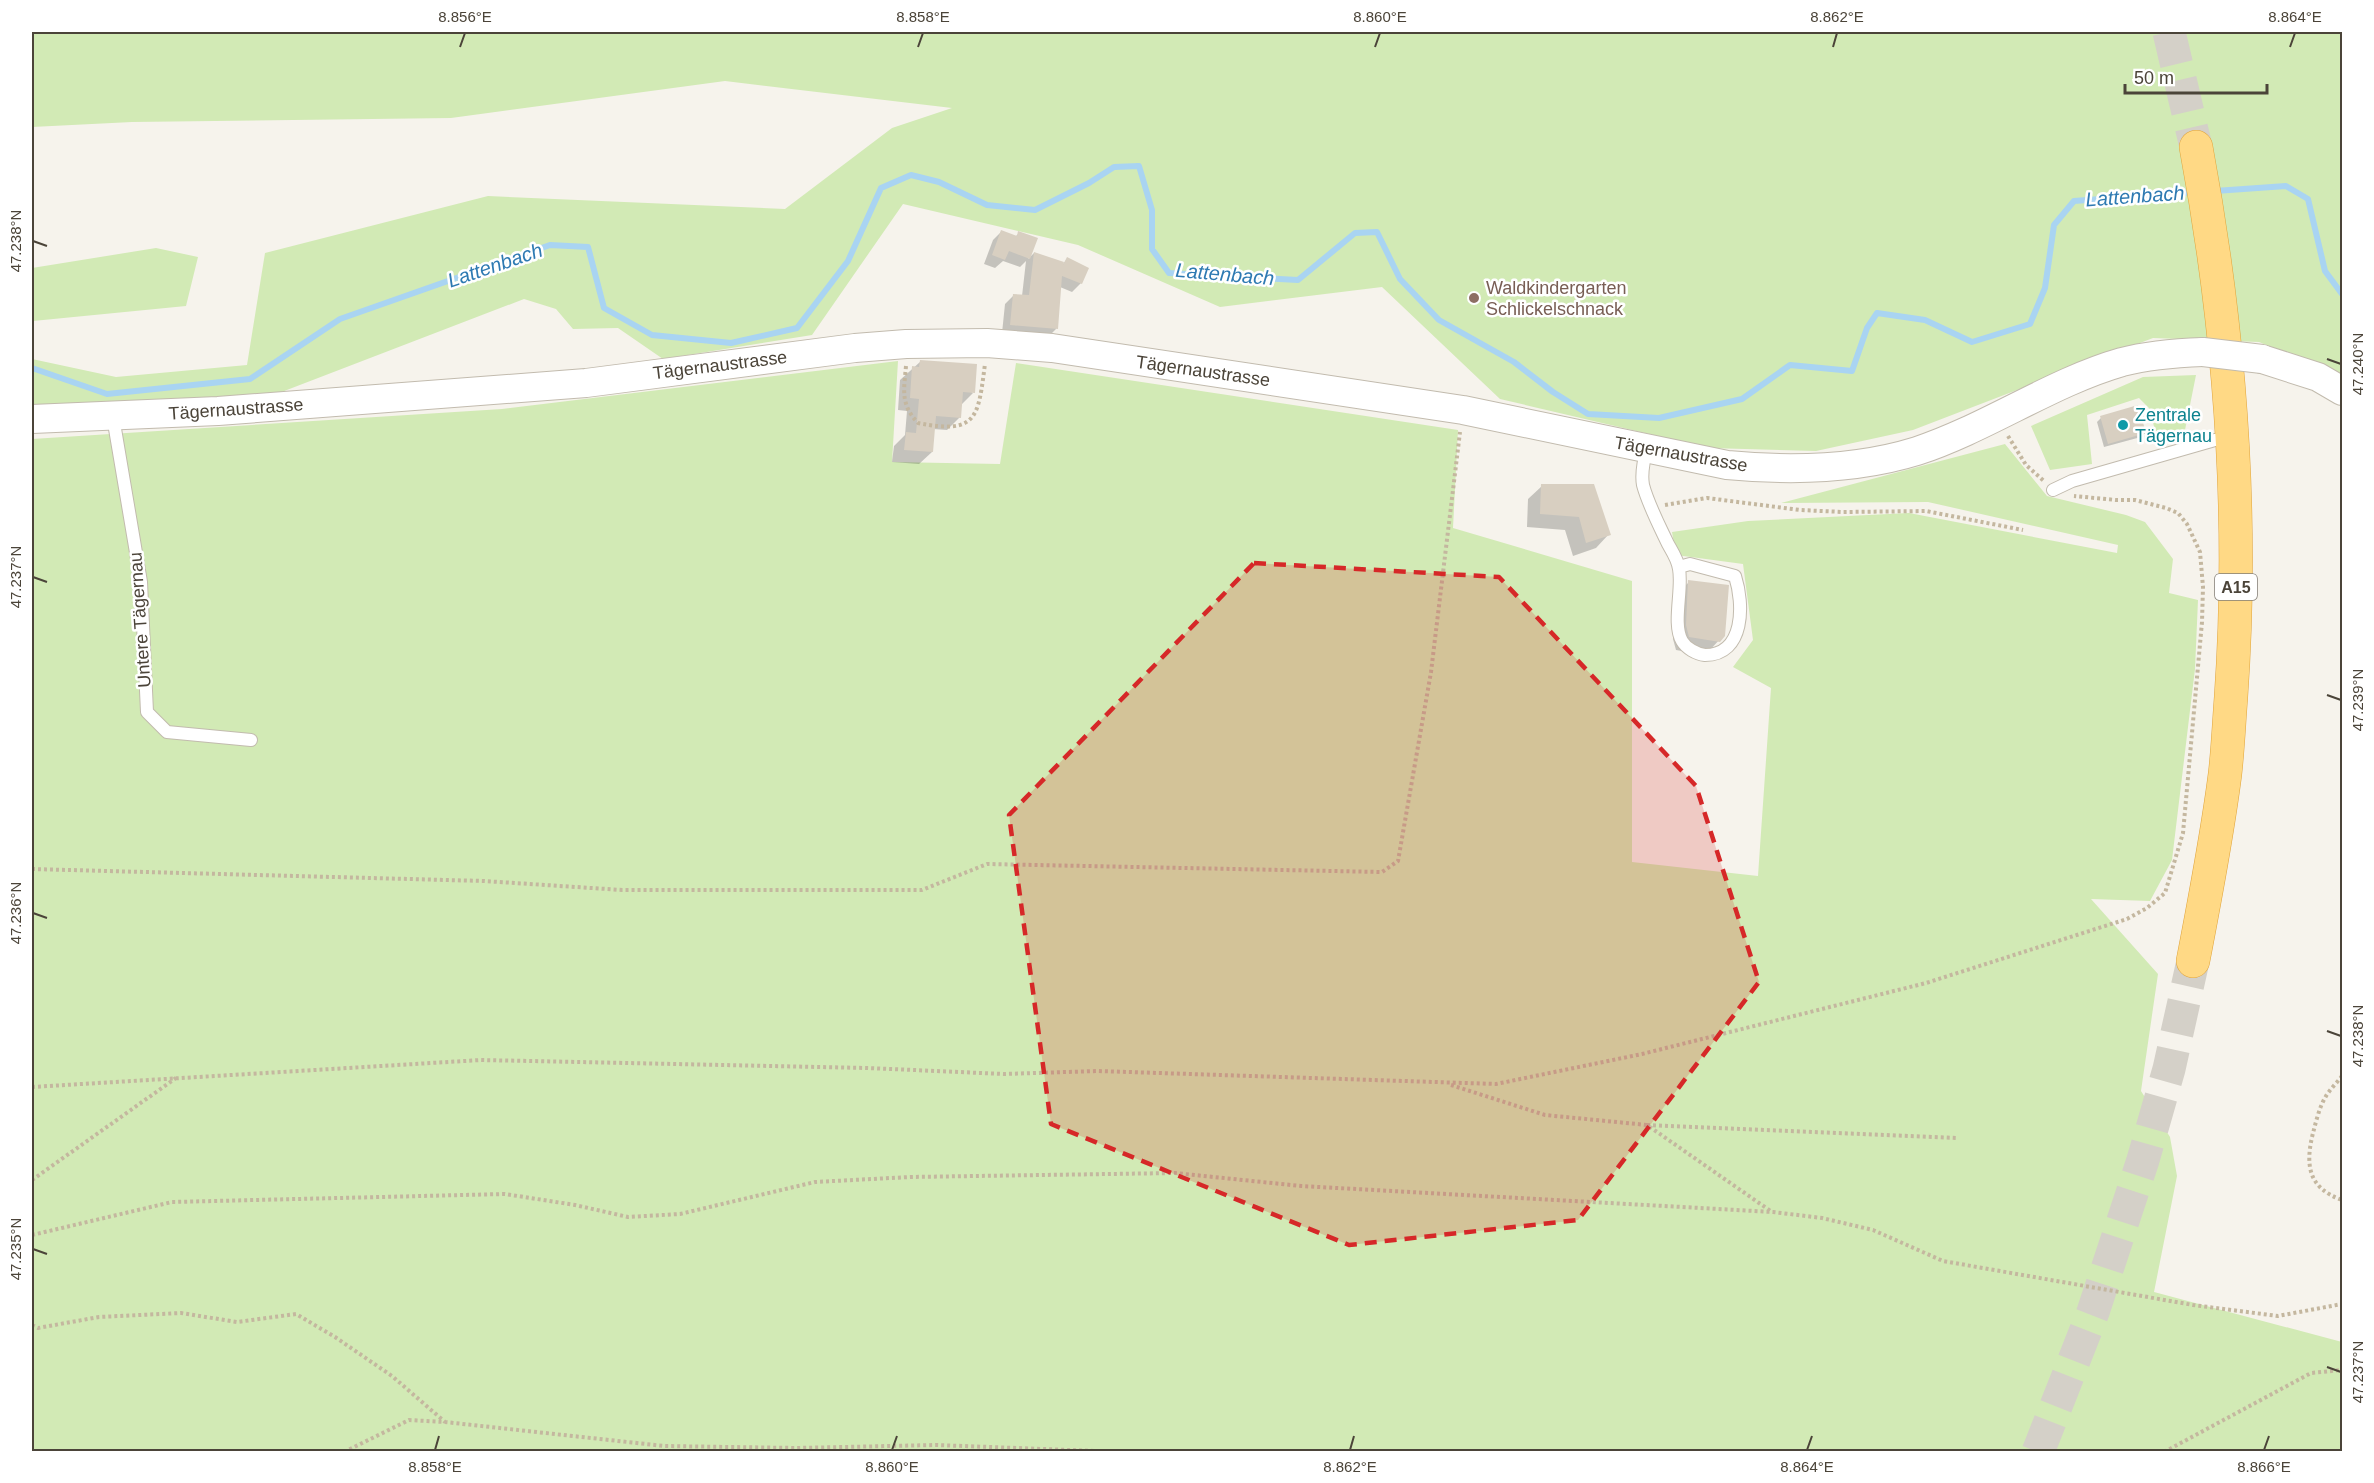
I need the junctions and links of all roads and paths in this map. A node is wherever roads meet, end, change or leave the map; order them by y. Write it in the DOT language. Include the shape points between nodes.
graph roads {
  1 [pos="2199,161"];
  2 [pos="906,344"];
  3 [pos="987,344"];
  4 [pos="2343,391"];
  5 [pos="1463,410"];
  6 [pos="1999,416"];
  7 [pos="113,417"];
  8 [pos="32,419"];
  9 [pos="2233,438"];
  10 [pos="1647,448"];
  11 [pos="2052,490"];
  12 [pos="1650,500"];
  13 [pos="2023,530"];
  14 [pos="1679,567"];
  15 [pos="251,740"];
  16 [pos="32,869"];
  17 [pos="2193,961"];
  18 [pos="2343,1076"];
  19 [pos="177,1077"];
  20 [pos="1445,1083"];
  21 [pos="32,1088"];
  22 [pos="1647,1125"];
  23 [pos="1957,1138"];
  24 [pos="32,1179"];
  25 [pos="2343,1200"];
  26 [pos="1773,1212"];
  27 [pos="32,1234"];
  28 [pos="2343,1304"];
  29 [pos="32,1325"];
  30 [pos="2343,1370"];
  31 [pos="445,1422"];
  32 [pos="344,1452"];
  33 [pos="1124,1452"];
  34 [pos="2164,1452"];
  1 -- 9 [label="highway, A15" via="2220,298"];
  2 -- 3 [label="street, Tägernaustrasse"];
  2 -- 3 [label="path" via="904,392 908,412 918,423 954,428 974,416 980,402"];
  2 -- 7 [label="street, Tägernaustrasse" via="586,382"];
  3 -- 5 [label="street, Tägernaustrasse" via="1052,348"];
  4 -- 6 [label="street, Tägernaustrasse, bridge" via="2318,377 2262,359 2203,352 2164,354 2083,377"];
  5 -- 10 [label="street, Tägernaustrasse"];
  5 -- 16 [label="path" via="1431,672 1398,861 1382,872 987,864 922,890 634,890 484,881"];
  6 -- 10 [label="street, Tägernaustrasse" via="1917,451 1812,469 1728,465"];
  6 -- 11 [label="path" via="2026,465"];
  7 -- 8 [label="street, Tägernaustrasse"];
  7 -- 15 [label="lane, Untere Tägernau" via="141,582 147,712 167,732"];
  9 -- 11 [label="lane" via="2214,440"];
  9 -- 17 [label="highway, A15" via="2237,556 2225,772"];
  10 -- 12 [label="lane" via="1643,483"];
  11 -- 20 [label="path" via="2079,498 2135,500 2178,513 2200,552 2202,622 2183,833 2165,893 2127,919 1926,983 1642,1054 1496,1084"];
  12 -- 13 [label="path" via="1667,505 1707,498 1843,512 1926,511"];
  12 -- 14 [label="lane"];
  14 -- 14 [label="lane" via="1678,627 1682,641 1703,655 1722,652 1733,642 1739,621 1741,595 1735,576 1690,564"];
  18 -- 25 [label="path" via="2325,1098 2308,1155 2311,1175 2320,1188"];
  19 -- 20 [label="path" via="481,1060 1004,1074 1098,1071"];
  19 -- 21 [label="path"];
  19 -- 24 [label="path"];
  20 -- 22 [label="path" via="1545,1115"];
  22 -- 23 [label="path"];
  22 -- 26 [label="path"];
  26 -- 27 [label="path" via="1312,1187 1175,1173 1112,1173 815,1182 680,1214 628,1217 505,1194 172,1202"];
  26 -- 28 [label="path" via="1873,1230 1943,1261 2193,1305 2278,1316"];
  29 -- 31 [label="path" via="38,1328 99,1317 181,1313 237,1322 296,1314 392,1376"];
  30 -- 34 [label="path" via="2311,1373"];
  31 -- 32 [label="path" via="409,1420"];
  31 -- 33 [label="path" via="664,1446 936,1445"];
}
